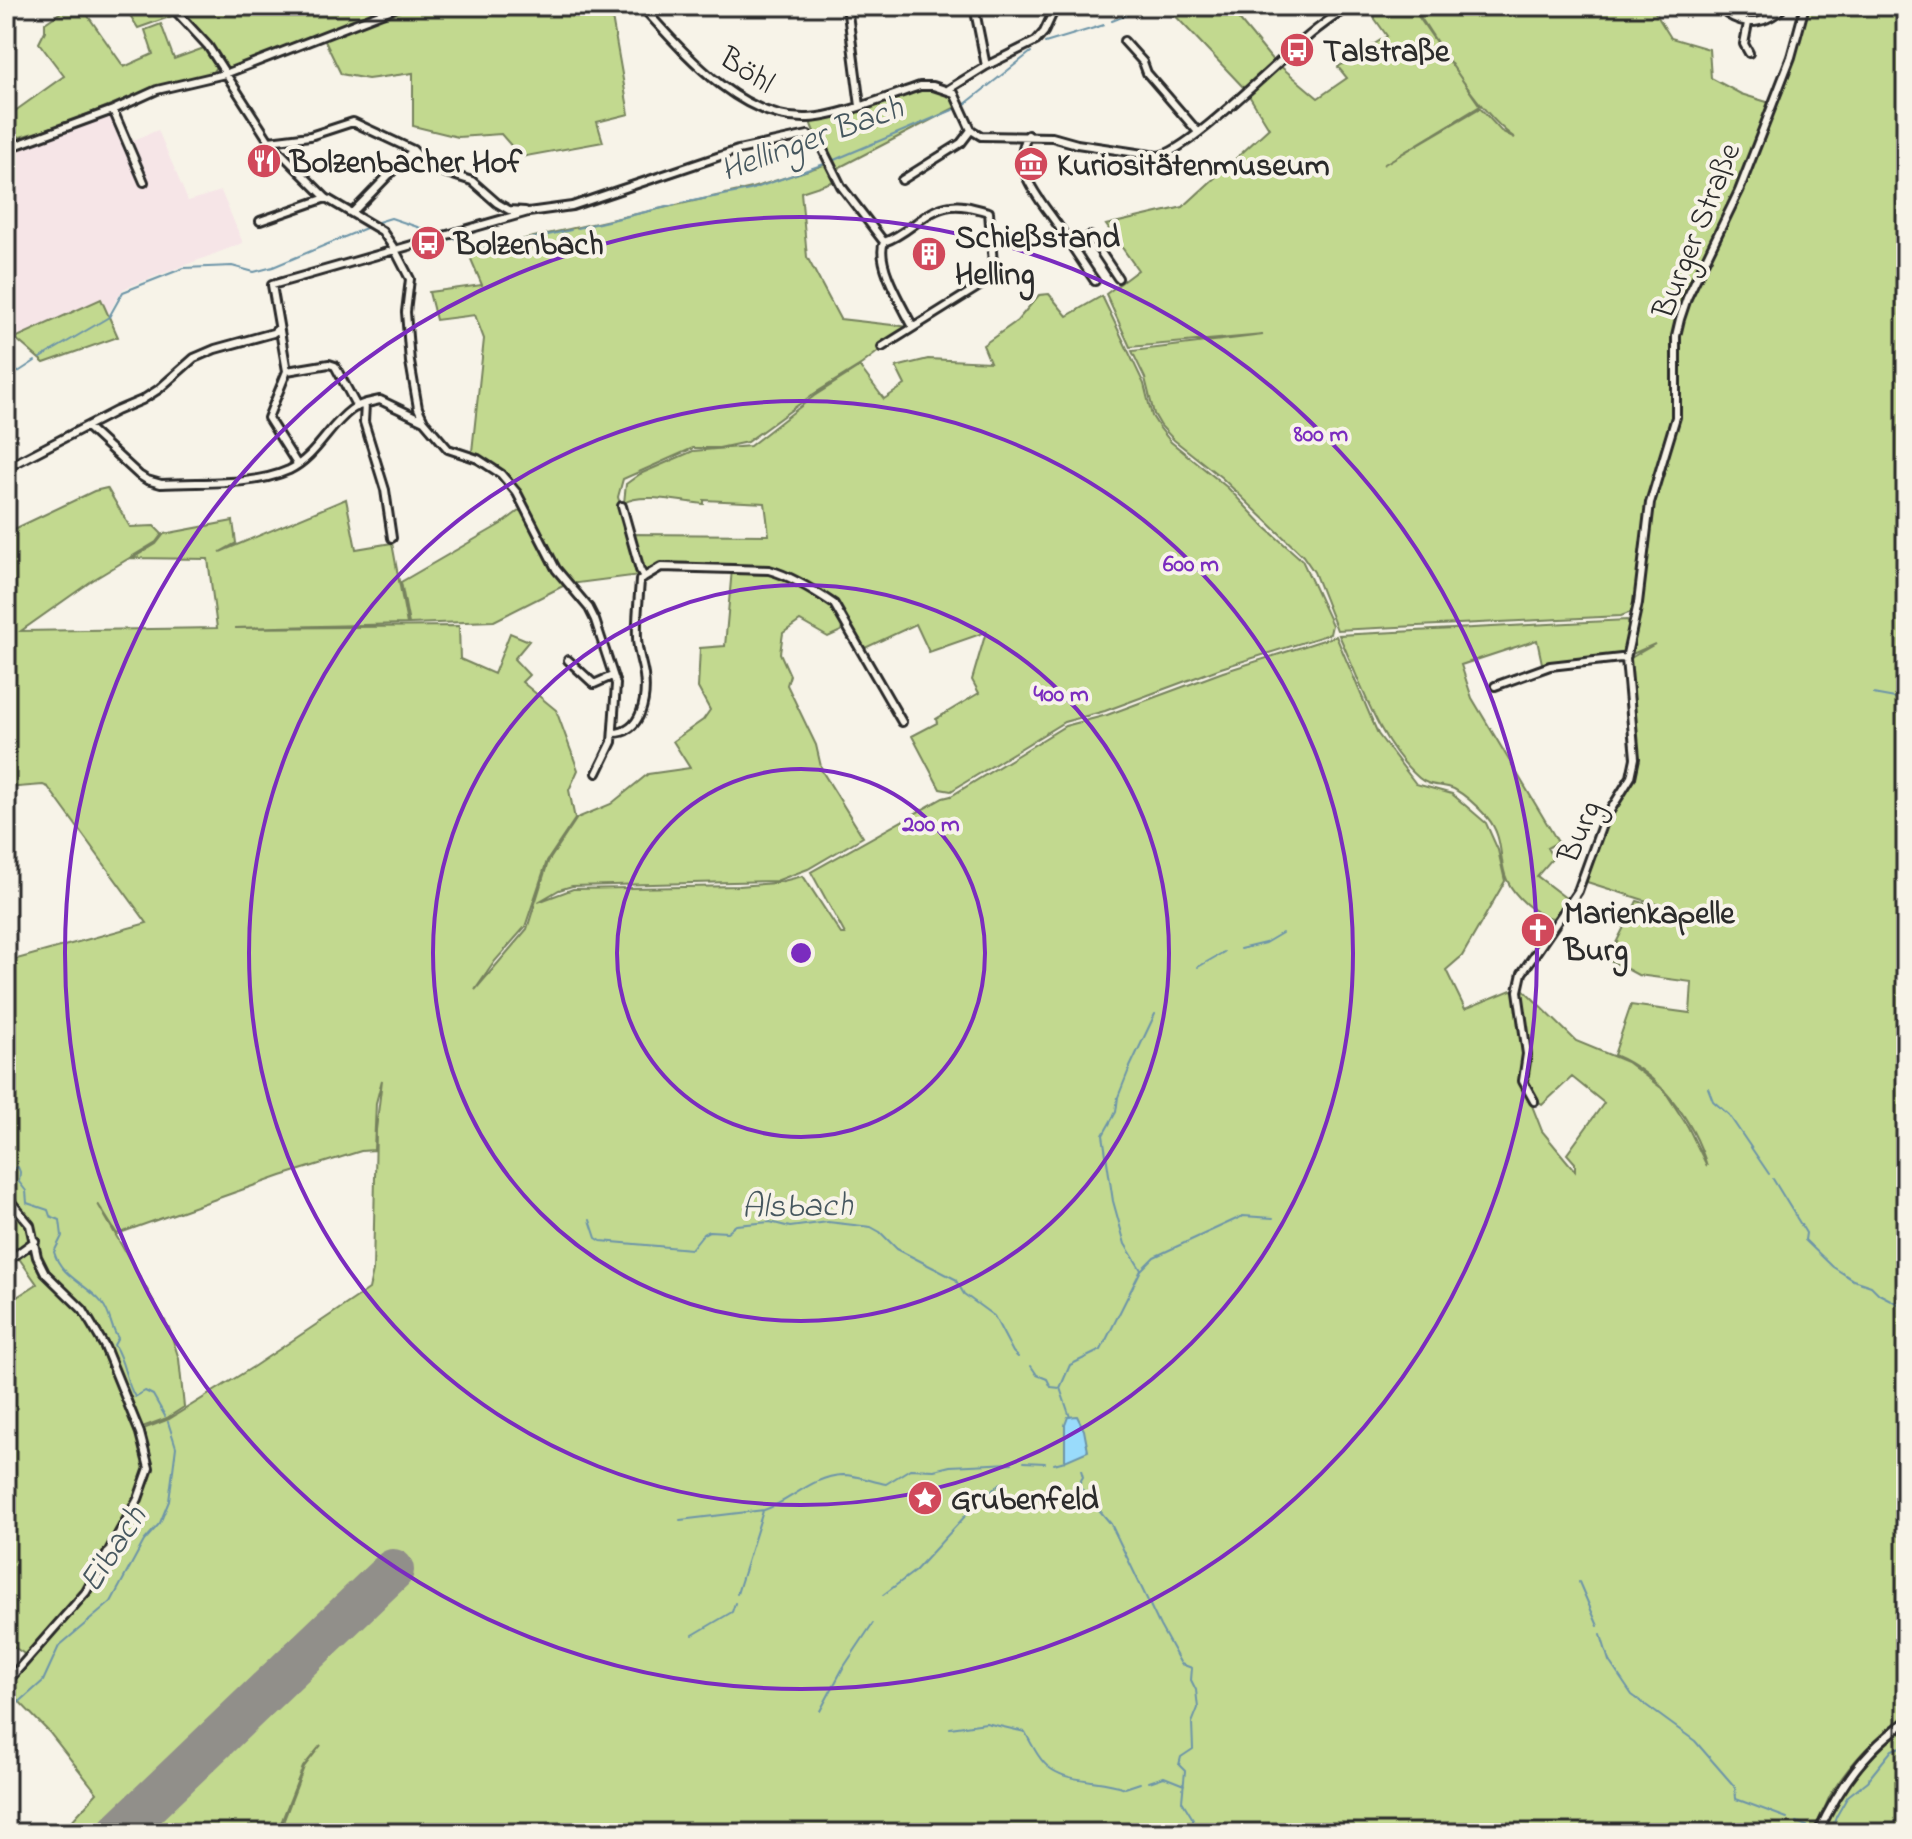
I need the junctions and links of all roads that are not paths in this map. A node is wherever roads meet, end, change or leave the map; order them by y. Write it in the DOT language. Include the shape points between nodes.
graph roads {
  1 [pos="171,6"];
  2 [pos="400,6"];
  3 [pos="655,6"];
  4 [pos="847,6"];
  5 [pos="974,6"];
  6 [pos="1056,6"];
  7 [pos="1349,6"];
  8 [pos="1729,6"];
  9 [pos="1785,6"];
  10 [pos="1805,6"];
  11 [pos="641,8"];
  12 [pos="1748,23"];
  13 [pos="1124,41"];
  14 [pos="1749,53"];
  15 [pos="986,66"];
  16 [pos="225,74"];
  17 [pos="949,89"];
  18 [pos="860,106"];
  19 [pos="113,110"];
  20 [pos="808,119"];
  21 [pos="6,129"];
  22 [pos="971,130"];
  23 [pos="1198,132"];
  24 [pos="808,135"];
  25 [pos="1028,135"];
  26 [pos="269,141"];
  27 [pos="10,147"];
  28 [pos="413,150"];
  29 [pos="902,180"];
  30 [pos="144,182"];
  31 [pos="326,198"];
  32 [pos="528,212"];
  33 [pos="352,213"];
  34 [pos="260,221"];
  35 [pos="884,242"];
  36 [pos="1073,248"];
  37 [pos="395,250"];
  38 [pos="1118,278"];
  39 [pos="1095,281"];
  40 [pos="913,327"];
  41 [pos="279,328"];
  42 [pos="882,347"];
  43 [pos="287,371"];
  44 [pos="365,404"];
  45 [pos="357,407"];
  46 [pos="424,421"];
  47 [pos="87,427"];
  48 [pos="297,464"];
  49 [pos="6,468"];
  50 [pos="622,506"];
  51 [pos="392,538"];
  52 [pos="644,577"];
  53 [pos="1634,618"];
  54 [pos="1626,659"];
  55 [pos="568,660"];
  56 [pos="612,676"];
  57 [pos="1495,686"];
  58 [pos="902,722"];
  59 [pos="613,733"];
  60 [pos="597,773"];
  61 [pos="1534,1101"];
  62 [pos="6,1196"];
  63 [pos="35,1241"];
  64 [pos="6,1262"];
  65 [pos="6,1683"];
  66 [pos="1906,1722"];
  67 [pos="1818,1833"];
  1 -- 16 [label="street" via="208,46"];
  2 -- 16 [label="street"];
  3 -- 11 [label="street"];
  4 -- 18 [label="street"];
  5 -- 15 [label="street"];
  6 -- 15 [label="street" via="1036,41"];
  7 -- 23 [label="street"];
  8 -- 12 [label="street" via="1727,14"];
  9 -- 12 [label="street" via="1767,20"];
  10 -- 53 [label="street, Burger Straße" via="1739,191 1680,319 1676,417 1650,503"];
  11 -- 20 [label="street, Böhl" via="685,55 741,98 778,115"];
  12 -- 14 [label="street" via="1744,44"];
  13 -- 23 [label="street"];
  15 -- 17 [label="street"];
  16 -- 19 [label="street" via="157,90"];
  16 -- 26 [label="street"];
  17 -- 18 [label="street" via="920,86"];
  17 -- 22 [label="street"];
  18 -- 20 [label="street"];
  19 -- 27 [label="street"];
  19 -- 30 [label="street"];
  20 -- 24 [label="street"];
  21 -- 27 [label="street"];
  22 -- 25 [label="street" via="981,136"];
  22 -- 29 [label="street" via="961,143"];
  23 -- 25 [label="street" via="1167,156"];
  24 -- 32 [label="street" via="727,154 572,206"];
  24 -- 35 [label="street"];
  25 -- 36 [label="street" via="1022,151 1034,197"];
  26 -- 28 [label="street" via="310,136 353,122"];
  26 -- 31 [label="street"];
  28 -- 32 [label="street" via="431,168 472,181 509,210"];
  28 -- 33 [label="street"];
  31 -- 33 [label="street"];
  31 -- 34 [label="street"];
  32 -- 37 [label="street"];
  33 -- 37 [label="street" via="382,231"];
  35 -- 40 [label="street" via="890,280"];
  35 -- 40 [label="street" via="949,206 989,212 994,277"];
  36 -- 38 [label="street" via="1090,236"];
  36 -- 39 [label="street"];
  37 -- 41 [label="street" via="272,285"];
  37 -- 46 [label="street" via="410,279 409,353"];
  40 -- 42 [label="street"];
  41 -- 43 [label="street"];
  41 -- 47 [label="street" via="194,358 159,389"];
  43 -- 45 [label="street" via="335,366"];
  43 -- 48 [label="street" via="268,418"];
  44 -- 45 [label="street"];
  44 -- 46 [label="street" via="389,402"];
  44 -- 51 [label="street" via="364,422 383,482"];
  45 -- 48 [label="street"];
  46 -- 56 [label="street" via="448,449 491,465 517,493 556,569 589,608"];
  47 -- 48 [label="street" via="139,475 161,484 250,479"];
  47 -- 49 [label="street"];
  50 -- 52 [label="street"];
  52 -- 58 [label="street" via="661,567 769,570 826,599 834,604"];
  52 -- 59 [label="street" via="636,641 644,677 643,707 635,726"];
  53 -- 54 [label="street, Burg"];
  54 -- 57 [label="street" via="1550,666"];
  54 -- 61 [label="street, Burg" via="1635,758 1631,777 1603,822 1578,891 1531,957 1519,984 1527,1054 1523,1081"];
  55 -- 56 [label="street" via="594,684"];
  56 -- 59 [label="street"];
  59 -- 60 [label="street"];
  62 -- 63 [label="street" via="30,1225"];
  63 -- 64 [label="street"];
  63 -- 65 [label="street" via="45,1273 83,1310 105,1347 149,1468 138,1499 86,1592"];
  66 -- 67 [label="street" via="1848,1778"];
}
